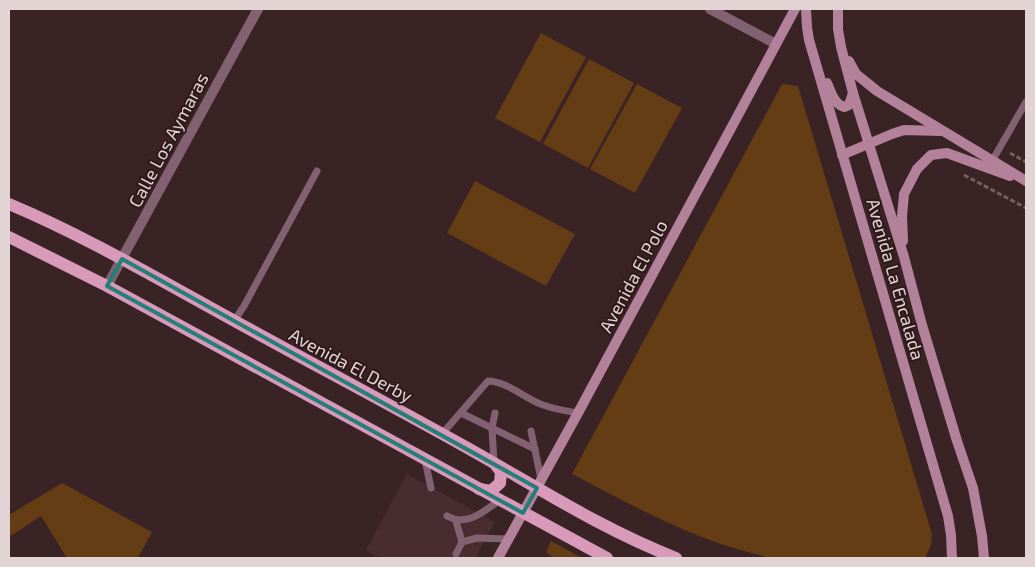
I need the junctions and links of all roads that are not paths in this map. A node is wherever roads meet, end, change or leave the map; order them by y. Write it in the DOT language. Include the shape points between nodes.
graph roads {
  1 [pos="258,9"];
  2 [pos="710,9"];
  3 [pos="794,9"];
  4 [pos="806,9"];
  5 [pos="838,9"];
  6 [pos="776,44"];
  7 [pos="841,47"];
  8 [pos="812,50"];
  9 [pos="853,93"];
  10 [pos="1026,102"];
  11 [pos="943,131"];
  12 [pos="869,143"];
  13 [pos="842,155"];
  14 [pos="992,161"];
  15 [pos="316,171"];
  16 [pos="1026,182"];
  17 [pos="9,204"];
  18 [pos="9,237"];
  19 [pos="904,257"];
  20 [pos="122,259"];
  21 [pos="107,286"];
  22 [pos="234,321"];
  23 [pos="462,413"];
  24 [pos="495,413"];
  25 [pos="578,413"];
  26 [pos="492,428"];
  27 [pos="532,431"];
  28 [pos="442,434"];
  29 [pos="535,449"];
  30 [pos="424,459"];
  31 [pos="494,463"];
  32 [pos="539,484"];
  33 [pos="431,488"];
  34 [pos="479,489"];
  35 [pos="500,500"];
  36 [pos="523,513"];
  37 [pos="447,516"];
  38 [pos="456,521"];
  39 [pos="508,539"];
  40 [pos="462,542"];
  41 [pos="456,554"];
  42 [pos="498,558"];
  43 [pos="607,558"];
  44 [pos="676,558"];
  45 [pos="952,558"];
  46 [pos="984,558"];
  1 -- 20 [label="street, Calle Los Aymaras"];
  2 -- 6 [label="street"];
  3 -- 6 [label="main road, Avenida El Polo"];
  4 -- 8 [label="main road, Avenida La Encalada"];
  5 -- 7 [label="main road"];
  6 -- 25 [label="main road, Avenida El Polo"];
  7 -- 9 [label="main road, Avenida La Encalada"];
  7 -- 11 [label="main road" via="856,74 866,83"];
  8 -- 9 [label="main road" via="837,103 844,107 849,105"];
  8 -- 13 [label="main road, Avenida La Encalada"];
  9 -- 12 [label="main road, Avenida La Encalada"];
  10 -- 14 [label="lane"];
  11 -- 12 [label="main road" via="904,130"];
  11 -- 14 [label="main road"];
  12 -- 13 [label="main road"];
  12 -- 19 [label="main road, Avenida La Encalada"];
  13 -- 45 [label="main road, Avenida La Encalada" via="948,516"];
  14 -- 16 [label="main road"];
  15 -- 22 [label="lane"];
  16 -- 19 [label="main road" via="947,153 931,155 917,169 904,194"];
  17 -- 20 [label="main road, Avenida El Derby"];
  18 -- 21 [label="main road"];
  19 -- 46 [label="main road, Avenida La Encalada" via="973,488"];
  20 -- 21 [label="street, Calle Los Aymaras"];
  20 -- 22 [label="main road, Avenida El Derby"];
  21 -- 30 [label="main road"];
  22 -- 28 [label="main road, Avenida El Derby"];
  23 -- 25 [label="lane" via="488,381 494,381 542,408"];
  23 -- 26 [label="lane"];
  23 -- 28 [label="lane"];
  24 -- 26 [label="lane"];
  25 -- 32 [label="main road, Avenida El Polo"];
  26 -- 29 [label="lane"];
  26 -- 31 [label="lane"];
  27 -- 29 [label="lane"];
  28 -- 31 [label="main road, Avenida El Derby"];
  29 -- 32 [label="lane"];
  30 -- 33 [label="lane"];
  30 -- 34 [label="main road"];
  31 -- 32 [label="main road, Avenida El Derby"];
  31 -- 34 [label="main road" via="501,472 500,483 491,490"];
  32 -- 36 [label="main road, Avenida El Polo"];
  32 -- 44 [label="main road, Avenida El Derby" via="627,537"];
  34 -- 35 [label="main road"];
  35 -- 36 [label="main road"];
  35 -- 38 [label="lane" via="473,518"];
  36 -- 39 [label="main road, Avenida El Polo"];
  36 -- 43 [label="main road"];
  37 -- 38 [label="lane"];
  38 -- 40 [label="lane"];
  39 -- 40 [label="lane" via="477,538"];
  39 -- 42 [label="main road, Avenida El Polo"];
  40 -- 41 [label="lane"];
}
